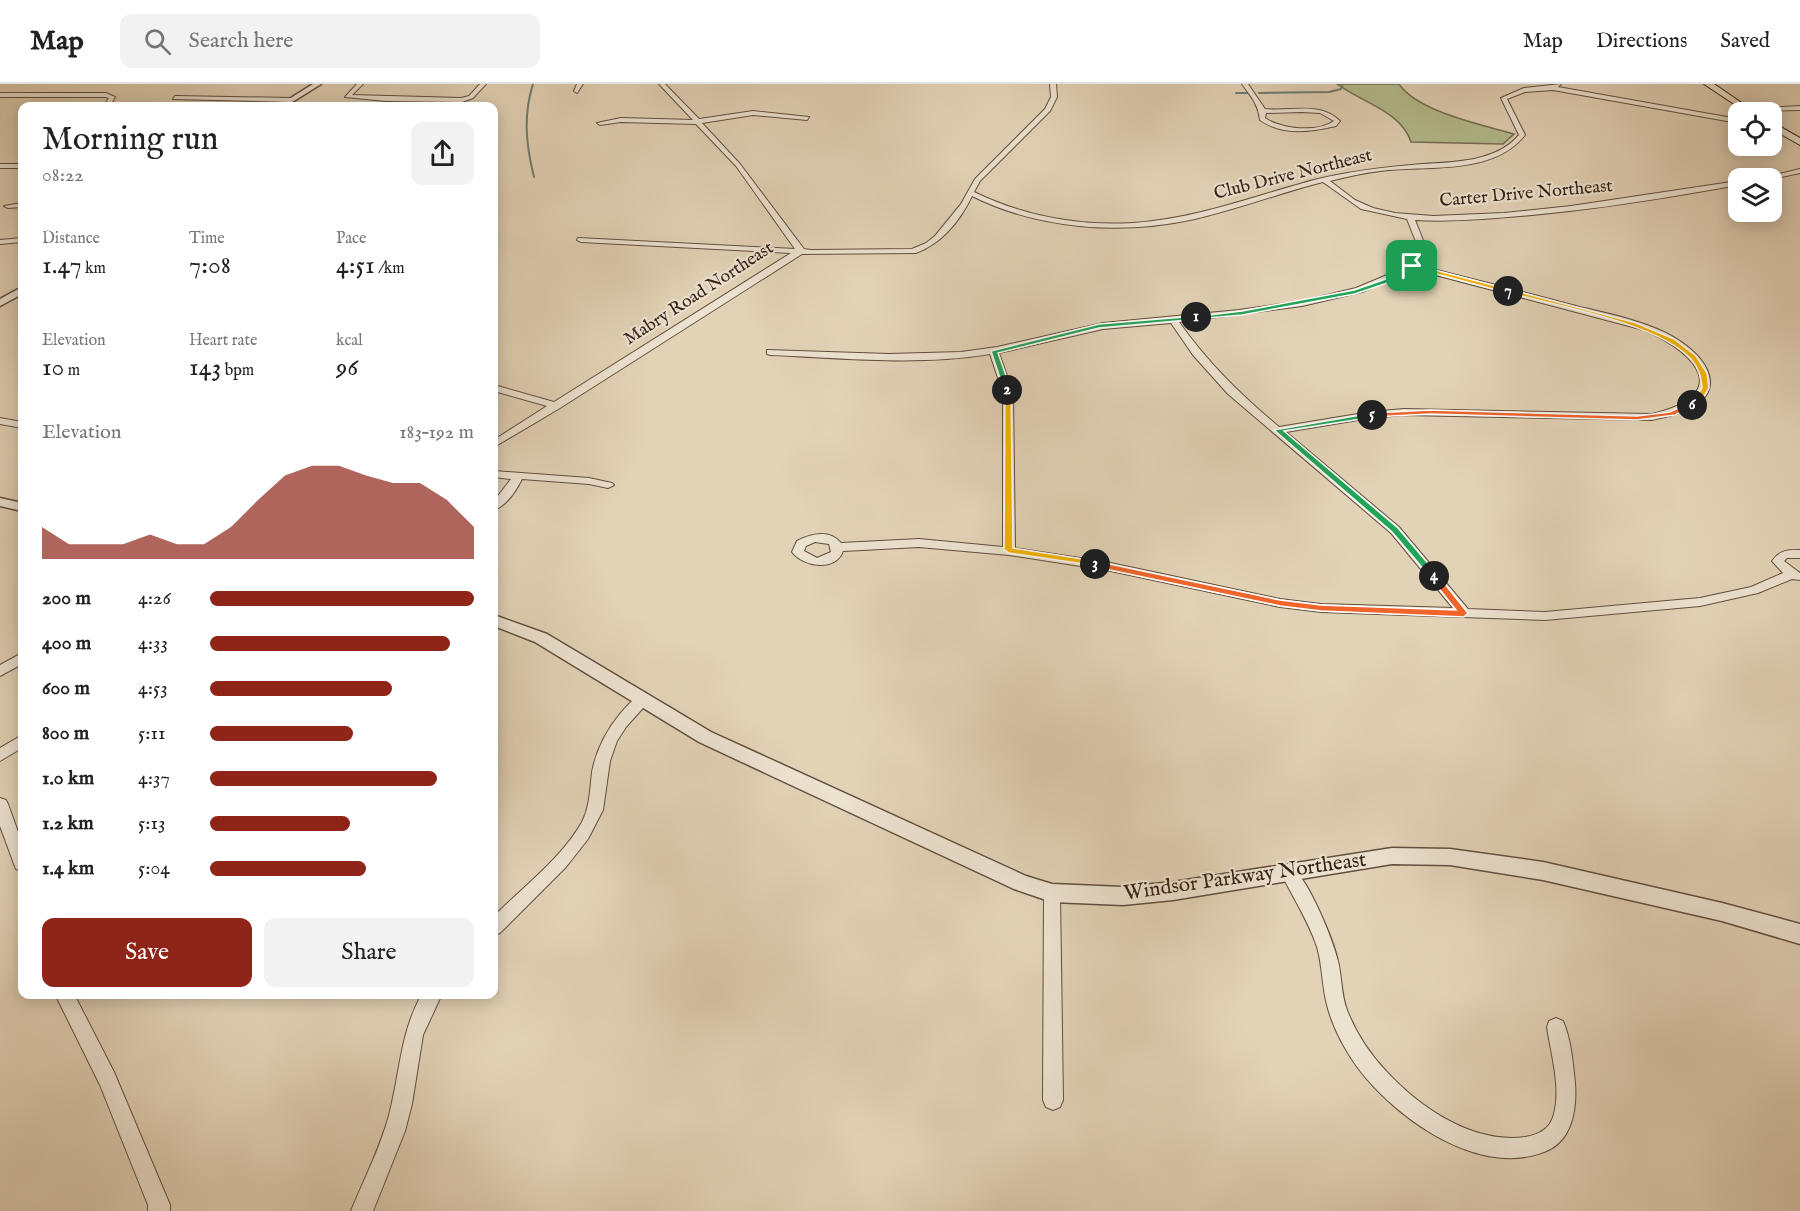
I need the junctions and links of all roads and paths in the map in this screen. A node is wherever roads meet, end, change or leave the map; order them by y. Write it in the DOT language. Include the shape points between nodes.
graph roads {
  1 [pos="318,84"];
  2 [pos="360,84"];
  3 [pos="483,84"];
  4 [pos="580,84"];
  5 [pos="662,84"];
  6 [pos="1053,84"];
  7 [pos="1245,84"];
  8 [pos="1708,84"];
  9 [pos="71,86"];
  10 [pos="1555,86"];
  11 [pos="103,88"];
  12 [pos="577,92"];
  13 [pos="52,94"];
  14 [pos="91,94"];
  15 [pos="0,95"];
  16 [pos="175,98"];
  17 [pos="291,100"];
  18 [pos="109,102"];
  19 [pos="288,102"];
  20 [pos="1735,102"];
  21 [pos="1800,108"];
  22 [pos="1782,109"];
  23 [pos="1263,111"];
  24 [pos="807,118"];
  25 [pos="1728,119"];
  26 [pos="698,122"];
  27 [pos="600,123"];
  28 [pos="1782,131"];
  29 [pos="1800,142"];
  30 [pos="0,166"];
  31 [pos="18,166"];
  32 [pos="1800,173"];
  33 [pos="1782,175"];
  34 [pos="1324,180"];
  35 [pos="1728,184"];
  36 [pos="969,192"];
  37 [pos="18,205"];
  38 [pos="8,206"];
  39 [pos="1410,217"];
  40 [pos="18,240"];
  41 [pos="581,240"];
  42 [pos="0,242"];
  43 [pos="796,251"];
  44 [pos="1412,266"];
  45 [pos="18,292"];
  46 [pos="0,303"];
  47 [pos="1173,319"];
  48 [pos="994,351"];
  49 [pos="770,352"];
  50 [pos="498,389"];
  51 [pos="556,406"];
  52 [pos="0,421"];
  53 [pos="18,424"];
  54 [pos="1278,430"];
  55 [pos="498,442"];
  56 [pos="498,474"];
  57 [pos="518,477"];
  58 [pos="608,485"];
  59 [pos="0,502"];
  60 [pos="498,503"];
  61 [pos="18,506"];
  62 [pos="838,547"];
  63 [pos="1009,550"];
  64 [pos="1800,554"];
  65 [pos="1796,576"];
  66 [pos="1464,613"];
  67 [pos="498,622"];
  68 [pos="18,660"];
  69 [pos="0,671"];
  70 [pos="644,699"];
  71 [pos="18,744"];
  72 [pos="0,755"];
  73 [pos="0,804"];
  74 [pos="18,853"];
  75 [pos="1289,873"];
  76 [pos="1052,893"];
  77 [pos="498,923"];
  78 [pos="1800,934"];
  79 [pos="67,999"];
  80 [pos="430,999"];
  81 [pos="1556,1027"];
  82 [pos="1053,1100"];
  83 [pos="159,1211"];
  84 [pos="362,1211"];
  1 -- 17 [label="street"];
  2 -- 3 [label="street" via="346,96 462,100 471,97"];
  4 -- 12 [label="street"];
  5 -- 26 [label="street, Mabry Road Northeast"];
  6 -- 36 [label="street" via="1054,97 1048,110"];
  7 -- 23 [label="street"];
  8 -- 20 [label="main road"];
  9 -- 13 [label="street"];
  10 -- 25 [label="street"];
  10 -- 34 [label="street, Club Drive Northeast" via="1524,90 1504,98 1522,135 1504,151 1460,162 1382,168"];
  11 -- 14 [label="street"];
  13 -- 14 [label="street"];
  13 -- 15 [label="street"];
  14 -- 18 [label="street" via="112,97"];
  16 -- 17 [label="street"];
  17 -- 19 [label="street"];
  21 -- 22 [label="street"];
  23 -- 23 [label="street" via="1315,111 1337,122 1282,129 1265,122 1261,117"];
  24 -- 26 [label="street" via="753,113"];
  26 -- 27 [label="street"];
  26 -- 43 [label="street, Mabry Road Northeast" via="738,165 791,235"];
  28 -- 29 [label="main road"];
  30 -- 31 [label="street"];
  32 -- 33 [label="street"];
  34 -- 36 [label="street, Club Drive Northeast" via="1183,218 1132,225 1046,218 995,206"];
  34 -- 39 [label="street, Carter Drive Northeast" via="1364,208"];
  35 -- 39 [label="street, Carter Drive Northeast" via="1556,210 1496,216"];
  36 -- 43 [label="street" via="964,206 938,238 921,248 904,253"];
  37 -- 38 [label="street"];
  39 -- 44 [label="street" via="1422,240"];
  40 -- 42 [label="street"];
  41 -- 43 [label="street"];
  43 -- 51 [label="street, Mabry Road Northeast"];
  44 -- 47 [label="street" via="1388,281 1355,292 1242,313"];
  44 -- 54 [label="street" via="1653,331 1672,340 1693,358 1704,373 1706,388 1686,409 1652,417 1404,412"];
  45 -- 46 [label="street"];
  47 -- 48 [label="street" via="1099,326"];
  47 -- 54 [label="street" via="1213,373"];
  48 -- 49 [label="street" via="926,357"];
  48 -- 63 [label="street" via="1008,393"];
  50 -- 51 [label="street"];
  51 -- 55 [label="street, Mabry Road Northeast"];
  52 -- 53 [label="street"];
  54 -- 66 [label="street" via="1395,530"];
  56 -- 57 [label="street"];
  57 -- 58 [label="street"];
  57 -- 60 [label="street"];
  59 -- 61 [label="street"];
  62 -- 63 [label="street" via="919,543"];
  63 -- 66 [label="street" via="1280,603"];
  64 -- 65 [label="street" via="1788,553 1778,561"];
  65 -- 66 [label="street" via="1700,602 1567,616"];
  67 -- 70 [label="street, Windsor Parkway Northeast" via="541,638"];
  68 -- 69 [label="street"];
  70 -- 76 [label="street, Windsor Parkway Northeast" via="705,737 1021,883"];
  70 -- 77 [label="street" via="616,728 606,748 599,798 590,823"];
  71 -- 72 [label="street"];
  73 -- 74 [label="street"];
  75 -- 76 [label="street, Windsor Parkway Northeast" via="1123,896"];
  75 -- 78 [label="street, Windsor Parkway Northeast" via="1392,856 1450,856 1552,873"];
  75 -- 81 [label="street" via="1320,929 1337,1006 1350,1038 1378,1078 1424,1117 1461,1138 1492,1148 1525,1149 1550,1140 1562,1125 1567,1106"];
  76 -- 82 [label="street"];
  79 -- 83 [label="street" via="107,1079"];
  80 -- 84 [label="street" via="414,1030 402,1104 387,1152"];
}
